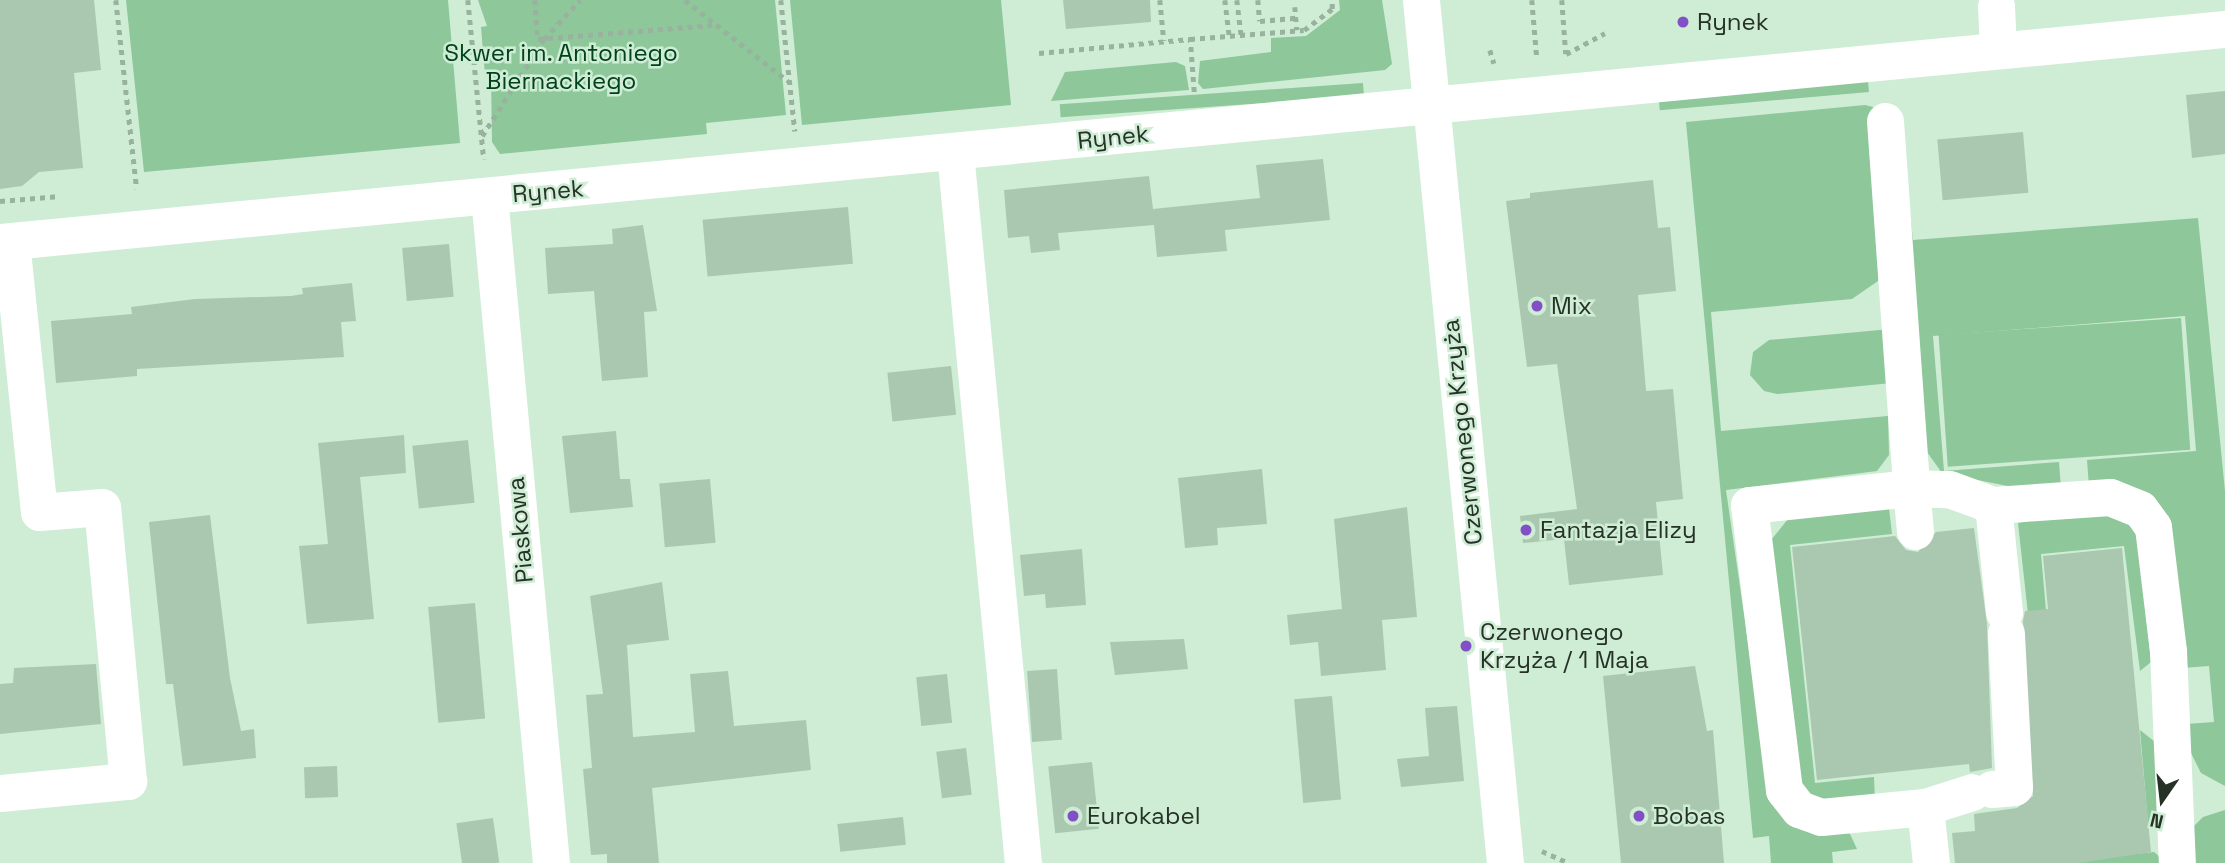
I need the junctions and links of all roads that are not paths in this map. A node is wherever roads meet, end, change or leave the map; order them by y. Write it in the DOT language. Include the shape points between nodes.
graph roads {
  1 [pos="1421,0"];
  2 [pos="1996,6"];
  3 [pos="2225,29"];
  4 [pos="1998,50"];
  5 [pos="1431,105"];
  6 [pos="1885,121"];
  7 [pos="955,152"];
  8 [pos="487,179"];
  9 [pos="6,241"];
  10 [pos="1911,488"];
  11 [pos="1993,505"];
  12 [pos="1915,531"];
  13 [pos="0,793"];
  14 [pos="1925,807"];
  15 [pos="1520,856"];
  16 [pos="551,863"];
  17 [pos="1023,863"];
  18 [pos="1931,863"];
  19 [pos="2177,863"];
  1 -- 5 [label="street, Czerwonego Krzyża"];
  2 -- 4 [label="street"];
  3 -- 4 [label="street, Rynek"];
  4 -- 5 [label="street, Rynek"];
  5 -- 7 [label="street, Rynek"];
  5 -- 15 [label="street, Czerwonego Krzyża"];
  6 -- 10 [label="street"];
  7 -- 8 [label="street, Rynek"];
  7 -- 17 [label="street"];
  8 -- 9 [label="street, Rynek"];
  8 -- 16 [label="street, Piaskowa"];
  9 -- 13 [label="street" via="39,512 102,507 128,781"];
  10 -- 11 [label="street" via="1949,489"];
  10 -- 12 [label="street"];
  10 -- 14 [label="street" via="1749,505 1778,774 1788,797 1821,817"];
  11 -- 14 [label="street" via="2014,787 1982,790"];
  11 -- 19 [label="street" via="2110,497 2140,509 2153,527 2168,650"];
  14 -- 18 [label="street"];
}
